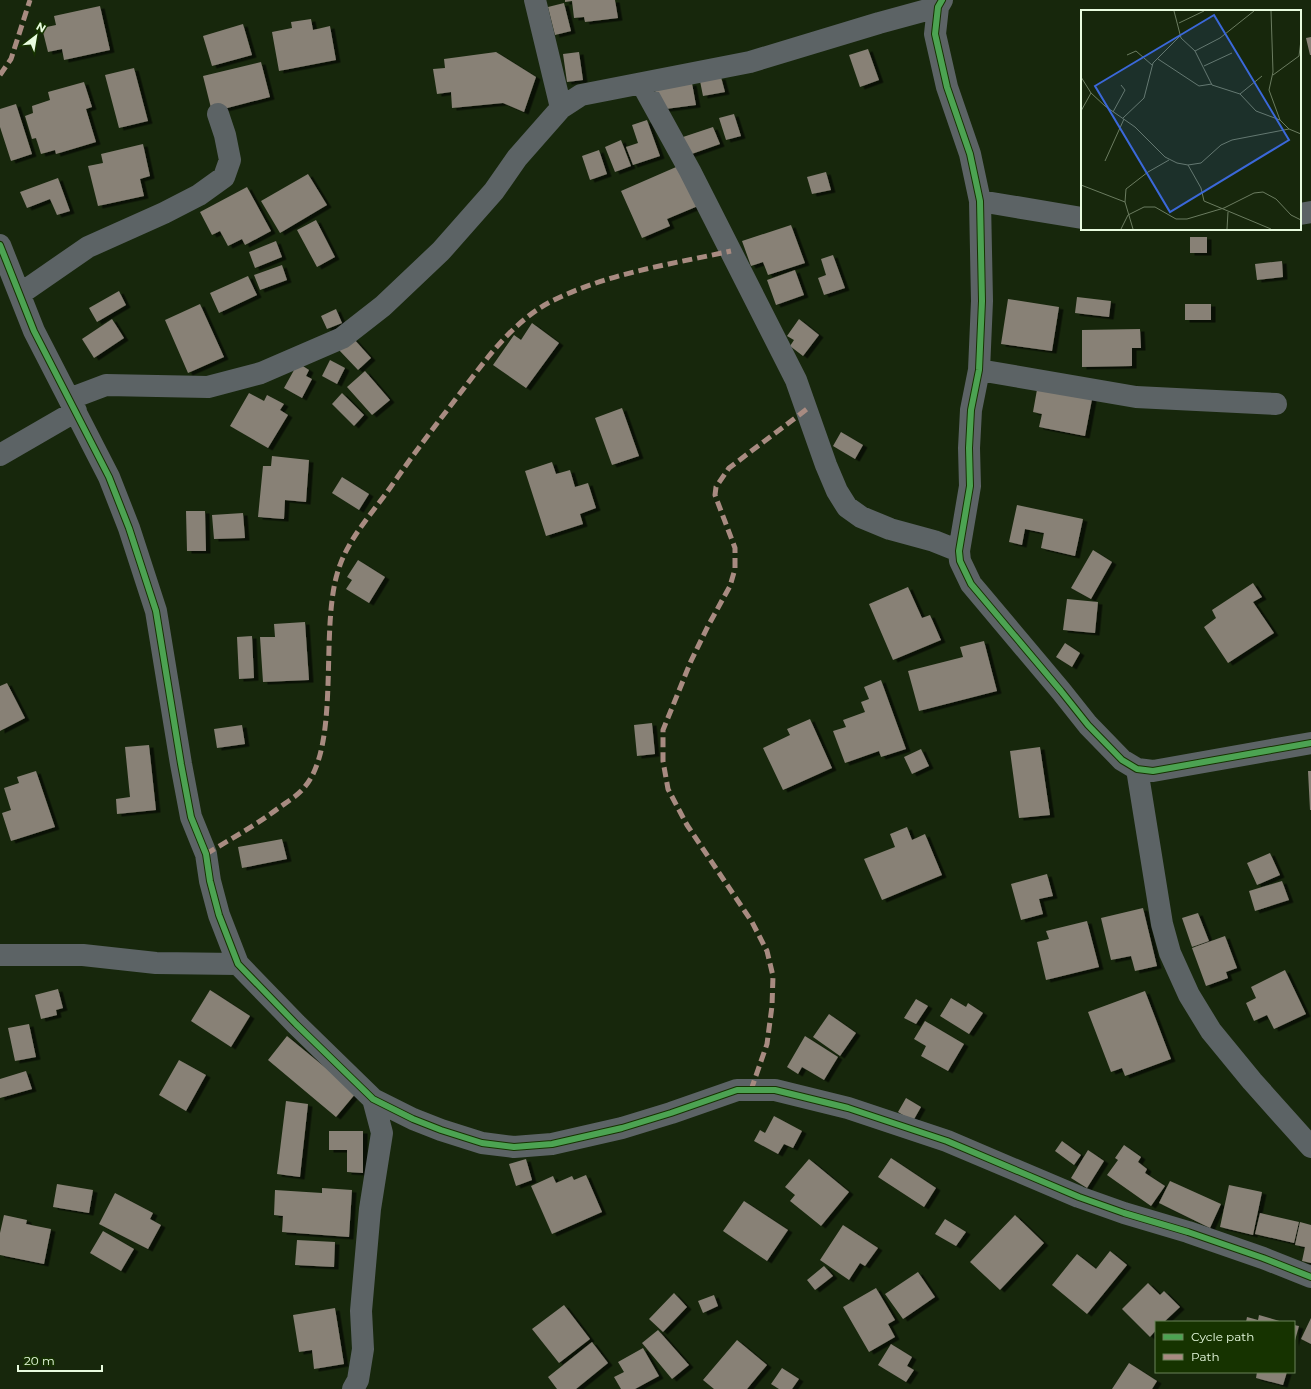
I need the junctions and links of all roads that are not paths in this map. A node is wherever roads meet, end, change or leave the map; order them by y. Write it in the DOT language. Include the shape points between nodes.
graph roads {
  1 [pos="535,0"];
  2 [pos="940,4"];
  3 [pos="642,84"];
  4 [pos="561,108"];
  5 [pos="218,114"];
  6 [pos="980,201"];
  7 [pos="1311,212"];
  8 [pos="1301,214"];
  9 [pos="1081,218"];
  10 [pos="0,245"];
  11 [pos="20,294"];
  12 [pos="979,370"];
  13 [pos="1276,404"];
  14 [pos="72,405"];
  15 [pos="0,455"];
  16 [pos="959,551"];
  17 [pos="1311,743"];
  18 [pos="1137,769"];
  19 [pos="0,955"];
  20 [pos="238,964"];
  21 [pos="373,1099"];
  22 [pos="1311,1147"];
  23 [pos="1311,1278"];
  24 [pos="352,1389"];
  1 -- 4 [label="street"];
  2 -- 3 [label="street" via="750,62"];
  2 -- 6 [label="street" via="937,41 947,87 970,154"];
  3 -- 4 [label="street" via="581,95"];
  3 -- 16 [label="street" via="690,171 796,380 826,465 847,507 861,517 890,529"];
  4 -- 14 [label="street" via="517,158 494,191 441,251 383,306 342,338 261,373 208,387 106,385"];
  5 -- 11 [label="street" via="230,160 224,177 199,195 88,247"];
  6 -- 9 [label="street"];
  6 -- 12 [label="street" via="982,302"];
  7 -- 8 [label="street"];
  10 -- 11 [label="street"];
  11 -- 14 [label="street" via="43,350"];
  12 -- 13 [label="street" via="1136,397"];
  12 -- 16 [label="street" via="971,410 970,486"];
  14 -- 15 [label="street"];
  14 -- 20 [label="street" via="109,477 156,611 191,817 206,854 219,915"];
  16 -- 18 [label="street" via="960,561 971,584 1088,725 1122,760"];
  17 -- 18 [label="street" via="1160,770"];
  18 -- 22 [label="street" via="1162,924 1170,953 1189,995 1211,1031"];
  19 -- 20 [label="street" via="83,955 156,963"];
  20 -- 21 [label="street"];
  21 -- 23 [label="street" via="412,1119 441,1130 482,1143 514,1147 552,1144 622,1128 671,1114 737,1090 775,1090 848,1108 947,1141 1079,1197 1226,1245"];
  21 -- 24 [label="street" via="382,1133 370,1209 361,1311 363,1349 358,1380"];
}
